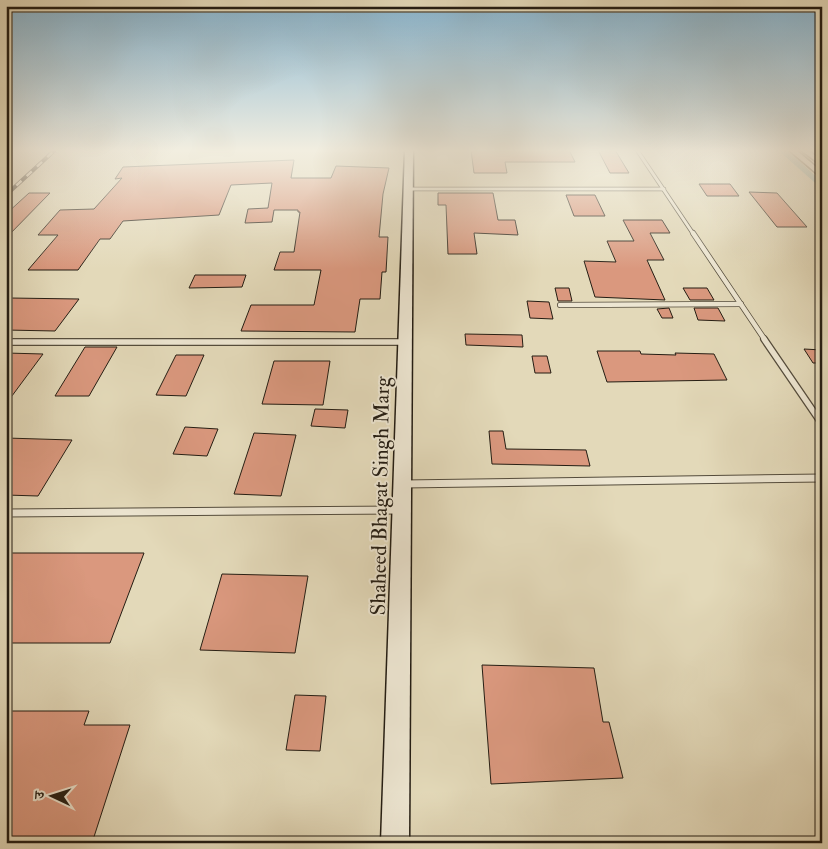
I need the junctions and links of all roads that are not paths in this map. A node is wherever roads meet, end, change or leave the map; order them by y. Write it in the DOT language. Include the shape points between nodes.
graph roads {
  1 [pos="408,189"];
  2 [pos="664,189"];
  3 [pos="741,304"];
  4 [pos="560,305"];
  5 [pos="6,342"];
  6 [pos="405,342"];
  7 [pos="822,424"];
  8 [pos="822,478"];
  9 [pos="402,484"];
  10 [pos="402,510"];
  11 [pos="6,513"];
  12 [pos="395,843"];
  1 -- 6 [label="street, Shaheed Bhagat Singh Marg"];
  2 -- 3 [label="lane"];
  3 -- 4 [label="lane"];
  3 -- 7 [label="lane"];
  5 -- 6 [label="lane"];
  6 -- 9 [label="street, Shaheed Bhagat Singh Marg"];
  8 -- 9 [label="lane"];
  9 -- 10 [label="street, Shaheed Bhagat Singh Marg"];
  10 -- 11 [label="lane"];
  10 -- 12 [label="street, Shaheed Bhagat Singh Marg"];
}
